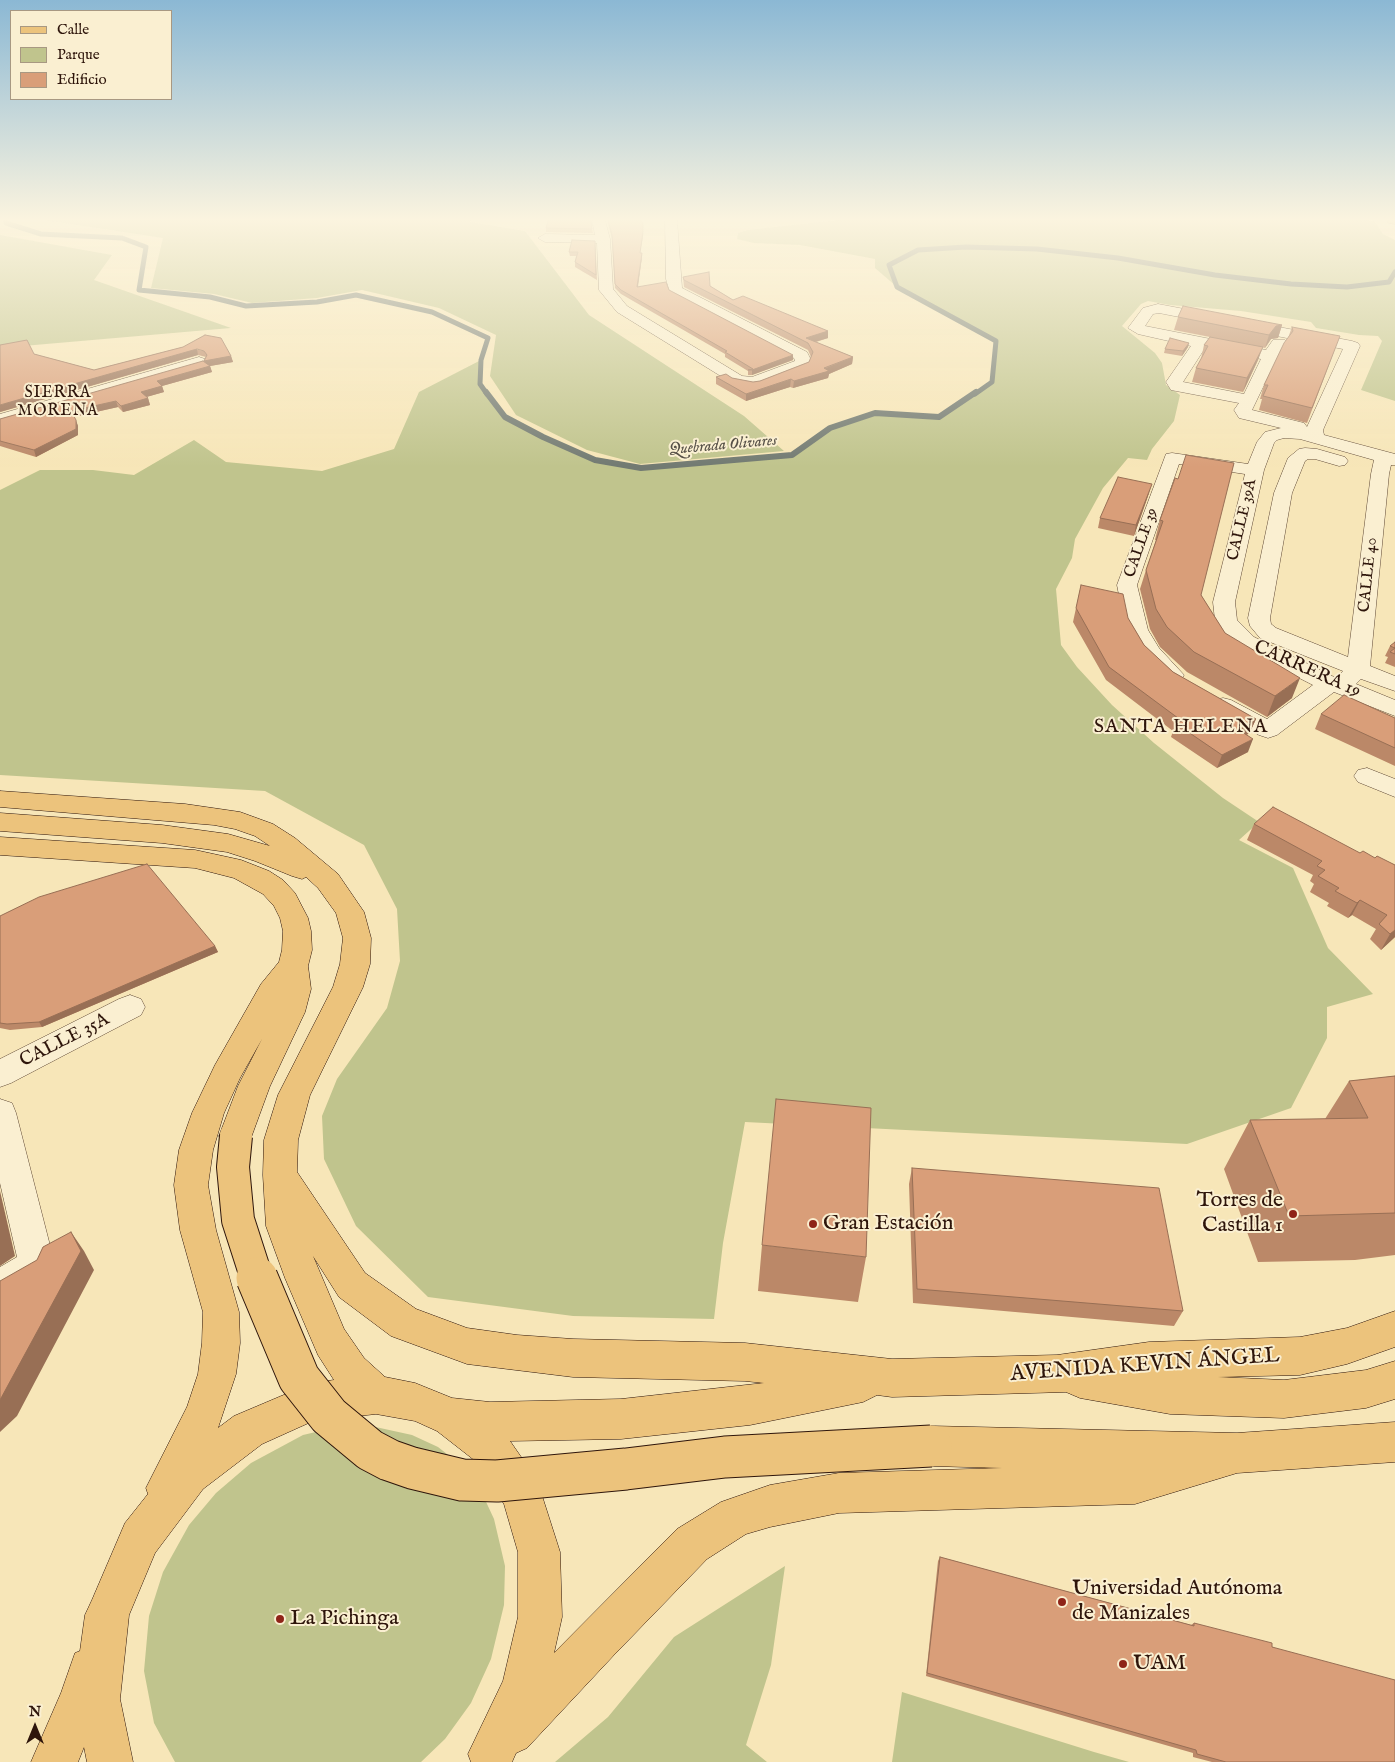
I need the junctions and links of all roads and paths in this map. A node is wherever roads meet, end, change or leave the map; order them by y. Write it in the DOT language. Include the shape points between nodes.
graph roads {
  1 [pos="616,302"];
  2 [pos="698,302"];
  3 [pos="1286,333"];
  4 [pos="1201,343"];
  5 [pos="1270,356"];
  6 [pos="199,362"];
  7 [pos="1247,407"];
  8 [pos="0,419"];
  9 [pos="1312,440"];
  10 [pos="1389,467"];
  11 [pos="1255,470"];
  12 [pos="1259,618"];
  13 [pos="1226,620"];
  14 [pos="1358,669"];
  15 [pos="1395,684"];
  16 [pos="1335,685"];
  17 [pos="1395,709"];
  18 [pos="1367,776"];
  19 [pos="1395,789"];
  20 [pos="0,799"];
  21 [pos="0,822"];
  22 [pos="0,846"];
  23 [pos="328,881"];
  24 [pos="293,966"];
  25 [pos="130,1007"];
  26 [pos="0,1074"];
  27 [pos="0,1113"];
  28 [pos="280,1175"];
  29 [pos="0,1286"];
  30 [pos="1395,1329"];
  31 [pos="1056,1374"];
  32 [pos="892,1378"];
  33 [pos="1395,1380"];
  34 [pos="376,1395"];
  35 [pos="451,1417"];
  36 [pos="1395,1442"];
  37 [pos="1237,1453"];
  38 [pos="140,1538"];
  39 [pos="107,1615"];
  40 [pos="487,1758"];
  41 [pos="54,1762"];
  42 [pos="110,1762"];
  1 -- 2 [label="street" via="622,309 734,379 753,382 802,364 803,357"];
  3 -- 4 [label="street" via="1158,308 1148,311 1136,328"];
  3 -- 5 [label="street"];
  3 -- 9 [label="street, CALLE 39A" via="1352,346"];
  4 -- 5 [label="street"];
  4 -- 7 [label="street" via="1174,382 1177,386"];
  5 -- 7 [label="street"];
  6 -- 8 [label="street"];
  7 -- 9 [label="street"];
  9 -- 10 [label="street" via="1318,454"];
  9 -- 11 [label="street, CALLE 39A" via="1301,434 1271,436"];
  9 -- 12 [label="street, CALLE 39A" via="1297,458 1283,494"];
  10 -- 14 [label="street, CALLE 40"];
  11 -- 13 [label="street, CALLE 39A" via="1224,602"];
  11 -- 16 [label="street, CALLE 39" via="1172,458 1128,586 1137,630 1150,652 1178,679 1268,730"];
  12 -- 14 [label="street, CARRERA 19" via="1268,633"];
  13 -- 16 [label="street, CARRERA 19" via="1246,642"];
  14 -- 15 [label="street, CARRERA 19"];
  14 -- 16 [label="street"];
  16 -- 17 [label="street, CARRERA 19"];
  18 -- 19 [label="street"];
  20 -- 23 [label="main road" via="185,813 240,821 264,830 286,844"];
  21 -- 23 [label="main road" via="162,834 228,843 296,866"];
  22 -- 24 [label="main road" via="195,859 241,870 273,887 285,900 297,931"];
  23 -- 28 [label="main road" via="350,912 357,938 355,964 348,987 294,1095 281,1140"];
  24 -- 37 [label="main road, bridge" via="296,989 290,1012 254,1086 236,1136 233,1167 238,1220 252,1266 298,1378 329,1416 370,1450 389,1460 462,1480 497,1480 725,1457 931,1446"];
  24 -- 38 [label="main road" via="272,992 226,1074 196,1150 191,1185 198,1230 221,1312 217,1374 204,1415"];
  25 -- 26 [label="street, CALLE 35A"];
  27 -- 29 [label="street" via="37,1265"];
  28 -- 32 [label="main road" via="352,1285 404,1323 467,1346 573,1358 746,1362"];
  28 -- 34 [label="main road" via="284,1226 303,1278 331,1342 350,1371"];
  30 -- 31 [label="main road, AVENIDA KEVIN ÁNGEL" via="1347,1346 1300,1356 1149,1361"];
  31 -- 32 [label="main road, AVENIDA KEVIN ÁNGEL"];
  31 -- 33 [label="main road" via="1170,1395 1284,1399 1366,1390"];
  32 -- 35 [label="main road" via="750,1405 621,1419 490,1422"];
  34 -- 35 [label="main road" via="415,1402"];
  34 -- 38 [label="main road" via="312,1402 248,1430 189,1476"];
  35 -- 40 [label="main road" via="492,1449 522,1495 539,1552 540,1617 524,1686"];
  36 -- 37 [label="main road"];
  37 -- 40 [label="main road" via="1135,1484 839,1493 770,1506 736,1517 692,1544"];
  38 -- 39 [label="main road"];
  39 -- 41 [label="main road" via="82,1697"];
  39 -- 42 [label="main road" via="97,1699"];
}
